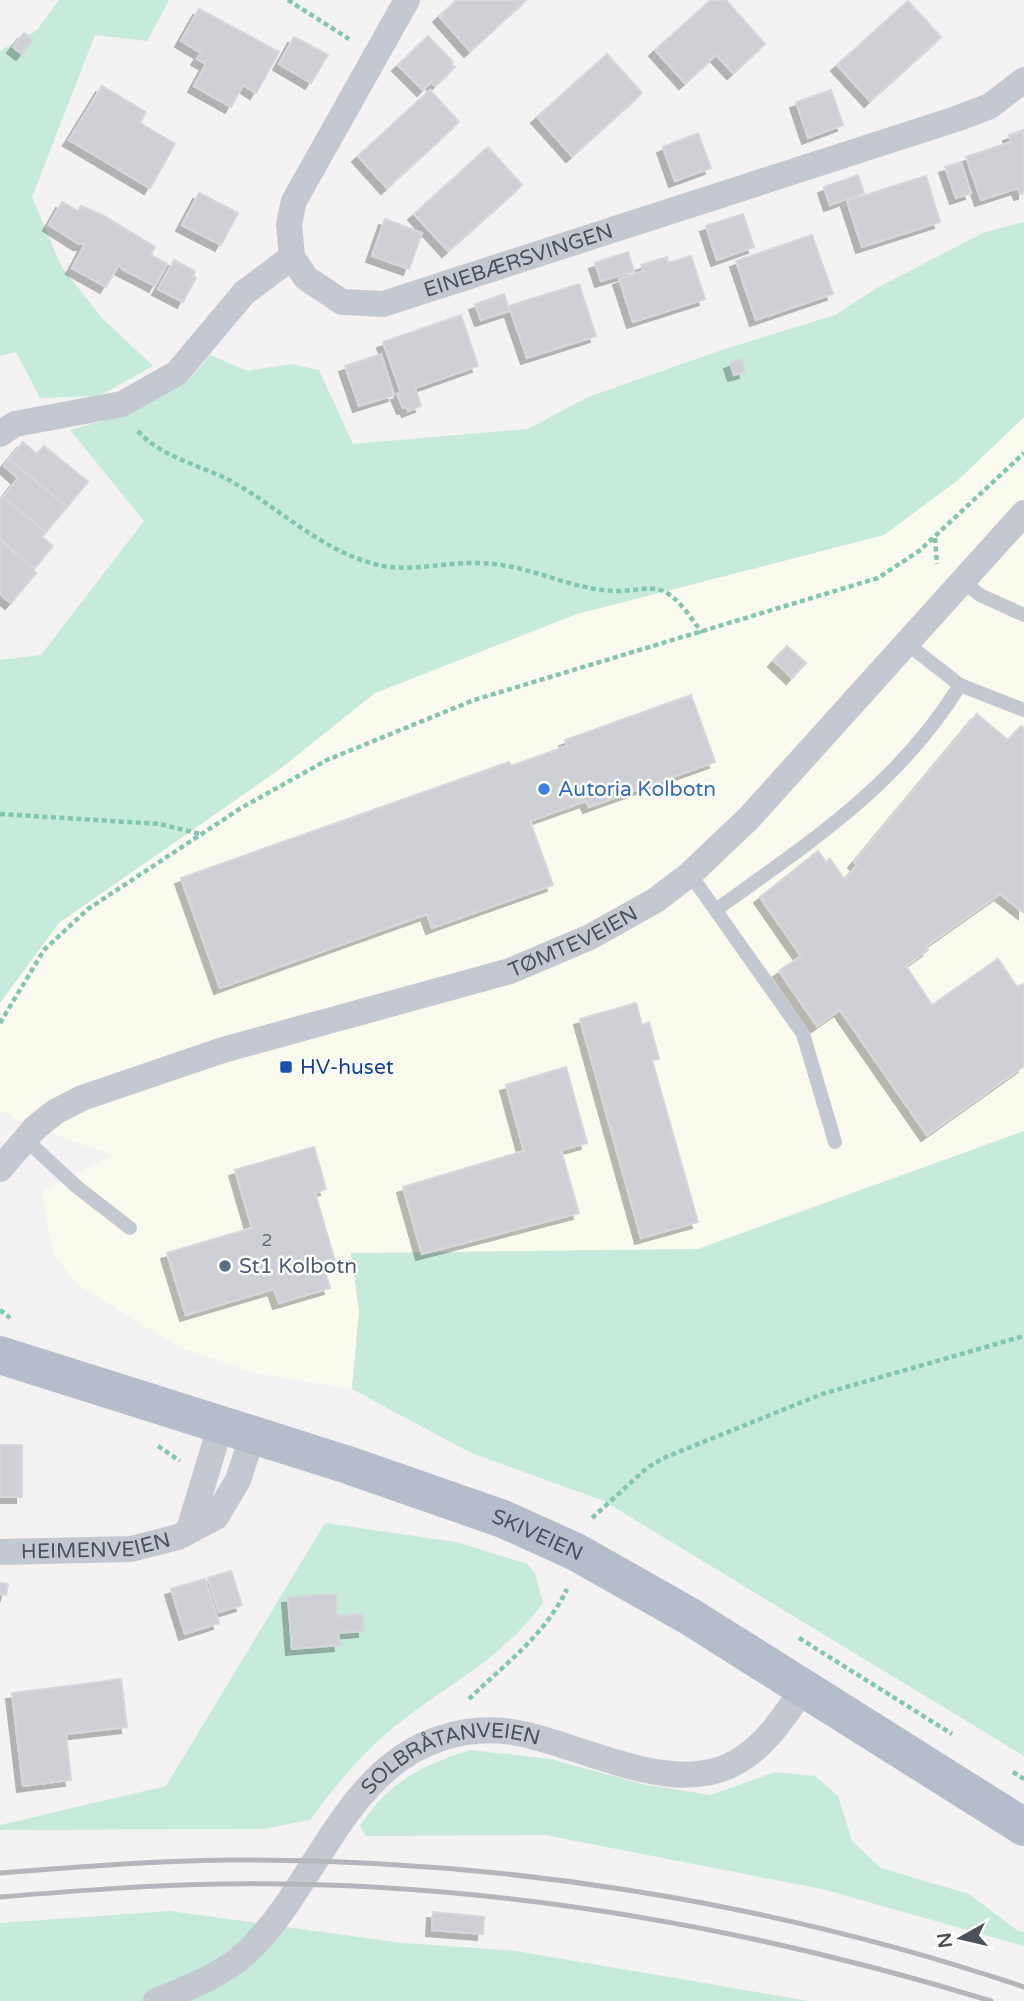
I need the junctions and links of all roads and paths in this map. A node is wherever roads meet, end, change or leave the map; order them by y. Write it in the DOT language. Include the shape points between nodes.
graph roads {
  1 [pos="288,0"];
  2 [pos="407,0"];
  3 [pos="374,57"];
  4 [pos="1024,80"];
  5 [pos="292,257"];
  6 [pos="122,404"];
  7 [pos="0,434"];
  8 [pos="1024,453"];
  9 [pos="1024,513"];
  10 [pos="934,537"];
  11 [pos="950,579"];
  12 [pos="1024,615"];
  13 [pos="702,633"];
  14 [pos="906,643"];
  15 [pos="960,685"];
  16 [pos="1024,710"];
  17 [pos="0,814"];
  18 [pos="201,834"];
  19 [pos="690,874"];
  20 [pos="717,909"];
  21 [pos="0,1023"];
  22 [pos="25,1139"];
  23 [pos="835,1142"];
  24 [pos="0,1169"];
  25 [pos="130,1228"];
  26 [pos="1024,1336"];
  27 [pos="0,1355"];
  28 [pos="237,1429"];
  29 [pos="153,1443"];
  30 [pos="204,1476"];
  31 [pos="189,1530"];
  32 [pos="0,1552"];
  33 [pos="576,1552"];
  34 [pos="803,1689"];
  35 [pos="439,1739"];
  36 [pos="1024,1827"];
  37 [pos="156,2001"];
  1 -- 3 [label="path"];
  2 -- 3 [label="street"];
  3 -- 5 [label="street" via="294,201 289,223"];
  4 -- 5 [label="street, EINEBÆRSVINGEN" via="990,106 956,119 383,304 342,302 306,278"];
  5 -- 6 [label="street" via="244,293 177,373"];
  6 -- 7 [label="street" via="15,424"];
  6 -- 13 [label="path" via="137,429 155,444 259,498 319,542 371,564 400,568 475,562 516,565 599,590 660,590 675,598"];
  8 -- 10 [label="path"];
  9 -- 11 [label="street, TØMTEVEIEN"];
  10 -- 11 [label="path"];
  10 -- 13 [label="path" via="878,578"];
  11 -- 12 [label="lane"];
  11 -- 14 [label="street, TØMTEVEIEN"];
  13 -- 18 [label="path" via="422,719 327,760"];
  14 -- 15 [label="lane"];
  14 -- 19 [label="street, TØMTEVEIEN" via="749,818"];
  15 -- 16 [label="lane"];
  15 -- 20 [label="lane" via="916,748 846,816"];
  17 -- 18 [label="path" via="160,824"];
  18 -- 21 [label="path" via="111,892 65,929 37,959"];
  19 -- 20 [label="lane"];
  19 -- 22 [label="street, TØMTEVEIEN" via="646,906 552,955 458,987 144,1075 55,1112"];
  20 -- 23 [label="lane" via="803,1034"];
  22 -- 24 [label="street, TØMTEVEIEN"];
  22 -- 25 [label="lane"];
  26 -- 33 [label="path" via="822,1394 666,1457 592,1516"];
  27 -- 28 [label="main road, SKIVEIEN"];
  28 -- 30 [label="street, HEIMENVEIEN"];
  28 -- 31 [label="street, HEIMENVEIEN" via="229,1498 216,1517"];
  28 -- 33 [label="main road, SKIVEIEN" via="432,1493"];
  29 -- 30 [label="path"];
  30 -- 31 [label="street, HEIMENVEIEN"];
  31 -- 32 [label="street, HEIMENVEIEN" via="166,1542 131,1549"];
  33 -- 34 [label="main road, SKIVEIEN" via="689,1616"];
  33 -- 35 [label="path" via="568,1587 554,1615 470,1698"];
  34 -- 35 [label="street, SOLBRÅTANVEIEN" via="774,1731 740,1761 705,1774 675,1776 507,1731 475,1730"];
  34 -- 36 [label="main road, SKIVEIEN"];
  35 -- 37 [label="street, SOLBRÅTANVEIEN" via="400,1760 372,1783 278,1918 243,1956 187,1989"];
}
